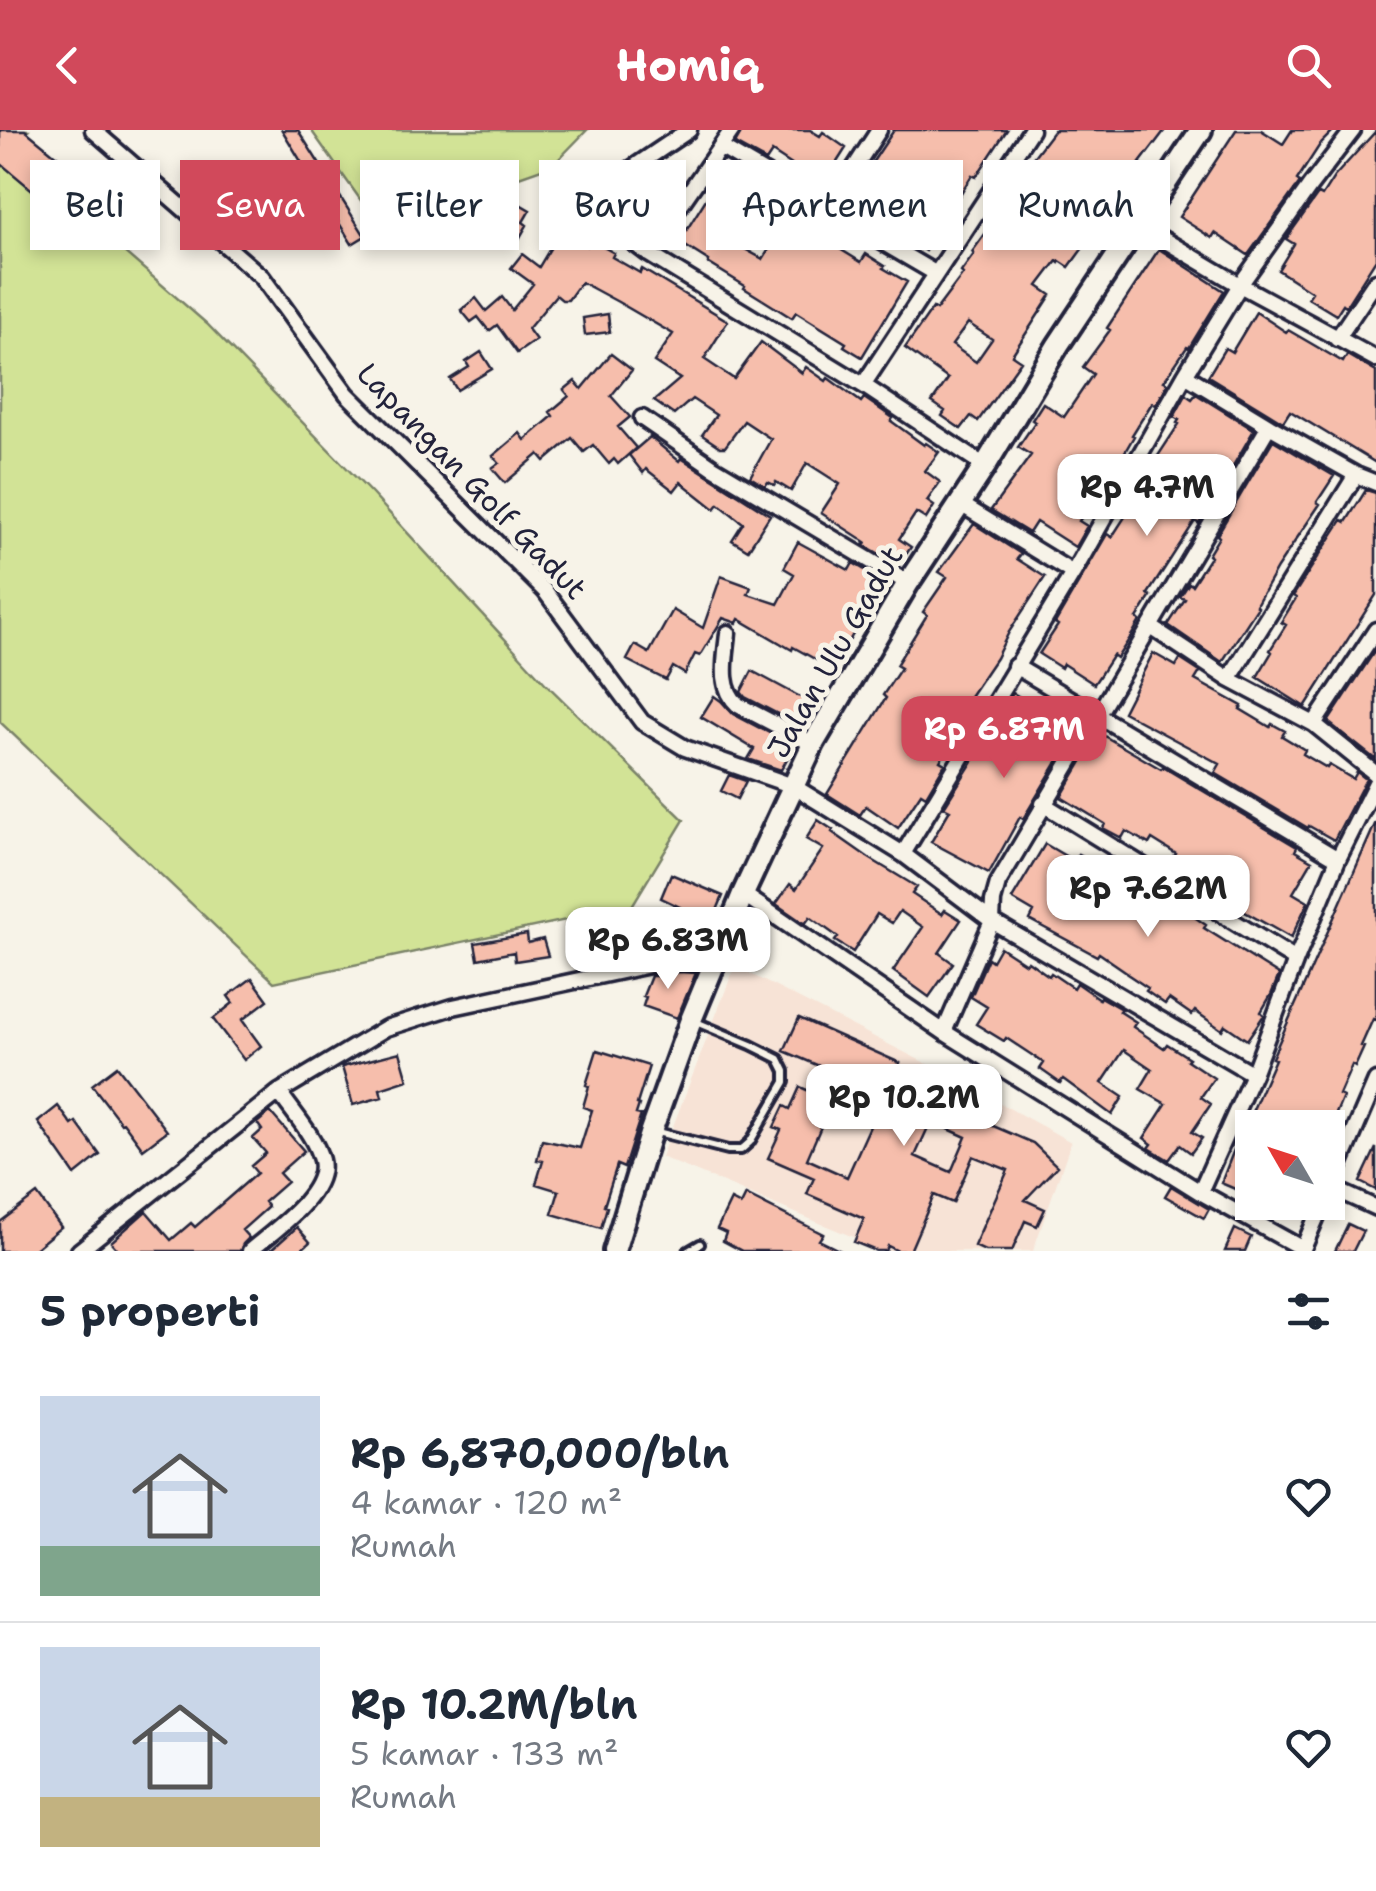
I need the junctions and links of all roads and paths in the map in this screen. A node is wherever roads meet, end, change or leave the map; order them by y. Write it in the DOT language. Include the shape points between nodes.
graph roads {
  1 [pos="93,130"];
  2 [pos="688,130"];
  3 [pos="732,130"];
  4 [pos="879,130"];
  5 [pos="1031,130"];
  6 [pos="1201,130"];
  7 [pos="1354,130"];
  8 [pos="720,148"];
  9 [pos="741,160"];
  10 [pos="860,160"];
  11 [pos="1170,178"];
  12 [pos="1170,243"];
  13 [pos="896,250"];
  14 [pos="1122,250"];
  15 [pos="647,254"];
  16 [pos="935,273"];
  17 [pos="1376,281"];
  18 [pos="1240,286"];
  19 [pos="1338,339"];
  20 [pos="1376,359"];
  21 [pos="1185,375"];
  22 [pos="862,385"];
  23 [pos="642,418"];
  24 [pos="1269,426"];
  25 [pos="985,466"];
  26 [pos="1356,475"];
  27 [pos="1376,483"];
  28 [pos="960,504"];
  29 [pos="1072,573"];
  30 [pos="908,583"];
  31 [pos="1151,627"];
  32 [pos="728,633"];
  33 [pos="1374,638"];
  34 [pos="1015,666"];
  35 [pos="1230,679"];
  36 [pos="1097,714"];
  37 [pos="1314,724"];
  38 [pos="813,744"];
  39 [pos="1376,774"];
  40 [pos="1376,783"];
  41 [pos="793,786"];
  42 [pos="1043,804"];
  43 [pos="903,854"];
  44 [pos="1338,859"];
  45 [pos="743,894"];
  46 [pos="992,921"];
  47 [pos="1296,960"];
  48 [pos="716,964"];
  49 [pos="692,1020"];
  50 [pos="944,1032"];
  51 [pos="1253,1074"];
  52 [pos="1376,1081"];
  53 [pos="279,1092"];
  54 [pos="651,1131"];
  55 [pos="1345,1153"];
  56 [pos="1200,1192"];
  57 [pos="1345,1196"];
  58 [pos="1376,1208"];
  59 [pos="1316,1220"];
  60 [pos="700,1244"];
  61 [pos="1303,1250"];
  62 [pos="79,1251"];
  63 [pos="250,1251"];
  64 [pos="614,1251"];
  65 [pos="688,1251"];
  1 -- 41 [label="street, Lapangan Golf Gadut" via="262,277 347,394 544,591 642,722 685,748"];
  2 -- 15 [label="street" via="588,200 594,213"];
  3 -- 8 [label="street"];
  4 -- 10 [label="street"];
  5 -- 16 [label="street"];
  6 -- 11 [label="street, Jalan Ulu Gadut"];
  7 -- 18 [label="street"];
  8 -- 9 [label="street"];
  8 -- 15 [label="street"];
  12 -- 18 [label="street"];
  13 -- 16 [label="street"];
  14 -- 25 [label="street, Jalan Ulu Gadut"];
  15 -- 22 [label="street"];
  16 -- 22 [label="street"];
  17 -- 19 [label="street"];
  18 -- 19 [label="street"];
  18 -- 21 [label="street"];
  19 -- 20 [label="street"];
  21 -- 24 [label="street"];
  21 -- 29 [label="street"];
  22 -- 25 [label="street"];
  23 -- 30 [label="street"];
  24 -- 26 [label="street"];
  24 -- 31 [label="street"];
  25 -- 28 [label="street, Jalan Ulu Gadut"];
  26 -- 27 [label="street"];
  26 -- 35 [label="street"];
  28 -- 29 [label="street"];
  28 -- 30 [label="street, Jalan Ulu Gadut"];
  29 -- 34 [label="street"];
  30 -- 38 [label="street, Jalan Ulu Gadut"];
  31 -- 35 [label="street"];
  31 -- 36 [label="street"];
  32 -- 38 [label="street" via="724,678 732,699"];
  33 -- 37 [label="street"];
  34 -- 36 [label="street"];
  34 -- 43 [label="street"];
  35 -- 37 [label="street"];
  36 -- 42 [label="street"];
  36 -- 44 [label="street"];
  37 -- 39 [label="street"];
  38 -- 41 [label="street, Jalan Ulu Gadut"];
  40 -- 44 [label="street"];
  41 -- 43 [label="street, Lapangan Golf Gadut"];
  41 -- 45 [label="street, Jalan Ulu Gadut"];
  42 -- 46 [label="street" via="998,883"];
  42 -- 47 [label="street"];
  43 -- 46 [label="street, Lapangan Golf Gadut"];
  44 -- 47 [label="street"];
  45 -- 48 [label="street, Jalan Ulu Gadut"];
  45 -- 50 [label="street"];
  46 -- 50 [label="street"];
  46 -- 51 [label="street, Lapangan Golf Gadut"];
  47 -- 51 [label="street"];
  48 -- 49 [label="street, Jalan Ulu Gadut"];
  48 -- 53 [label="street" via="659,962 436,1012 386,1028"];
  49 -- 54 [label="street, Jalan Ulu Gadut"];
  49 -- 54 [label="lane" via="779,1059 785,1082 741,1150"];
  50 -- 56 [label="street"];
  51 -- 56 [label="street"];
  52 -- 55 [label="street"];
  53 -- 62 [label="street"];
  53 -- 63 [label="street" via="322,1165 302,1206"];
  54 -- 64 [label="street, Jalan Ulu Gadut"];
  56 -- 61 [label="street"];
  57 -- 58 [label="street"];
  59 -- 61 [label="street"];
  60 -- 65 [label="lane"];
}
